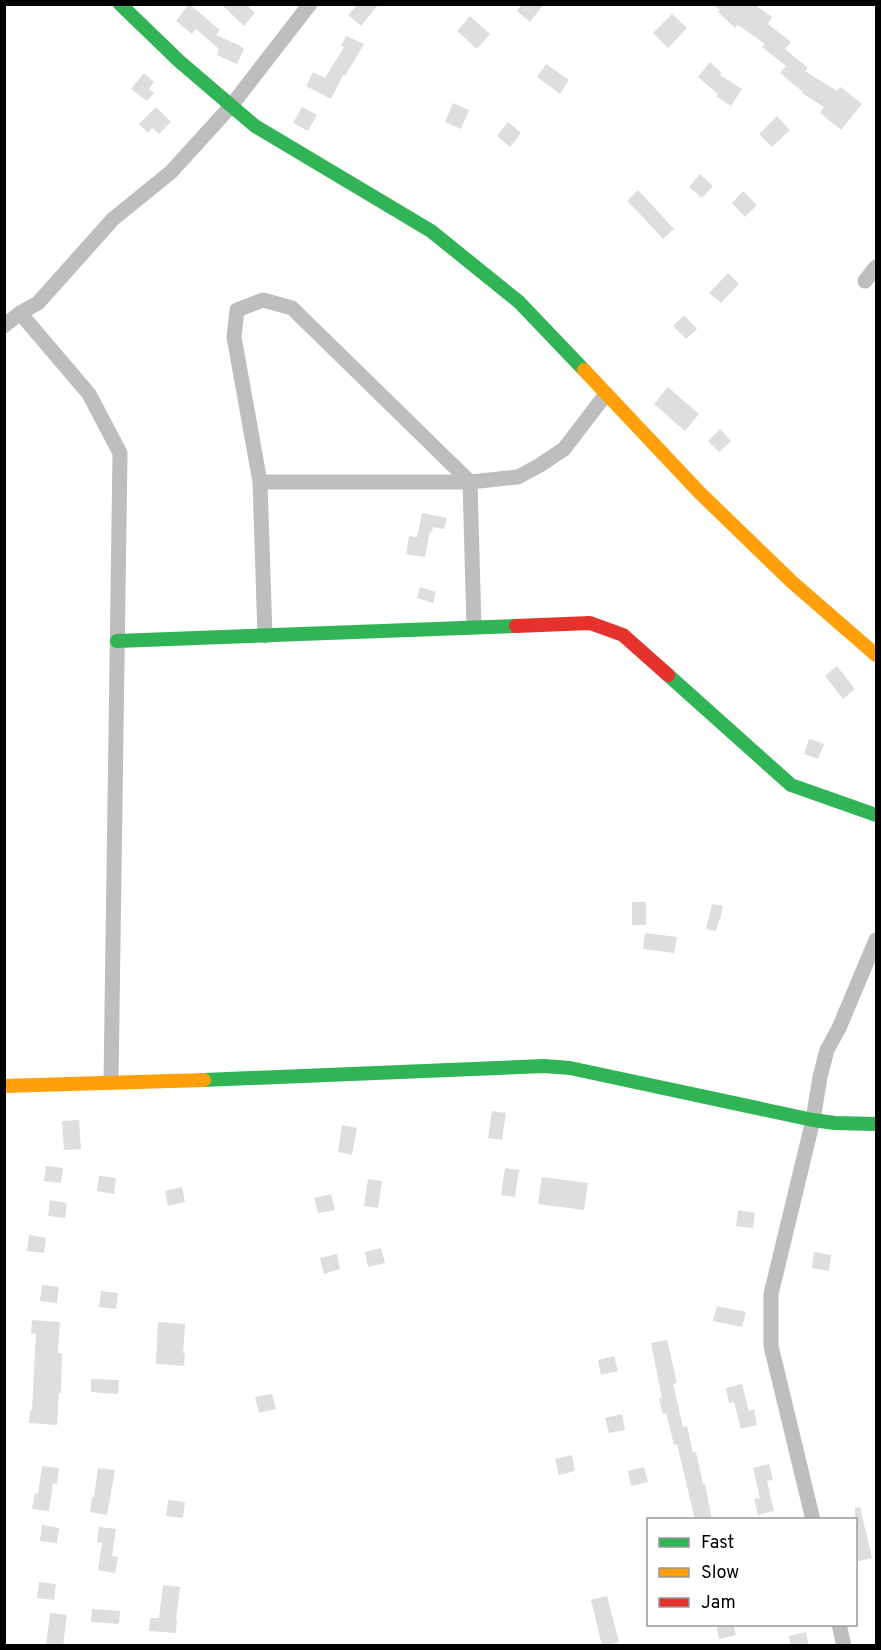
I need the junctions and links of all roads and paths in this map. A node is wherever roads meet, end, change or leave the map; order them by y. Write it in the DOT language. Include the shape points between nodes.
graph roads {
  1 [pos="120,4"];
  2 [pos="310,4"];
  3 [pos="231,106"];
  4 [pos="876,267"];
  5 [pos="865,281"];
  6 [pos="20,313"];
  7 [pos="4,326"];
  8 [pos="606,394"];
  9 [pos="260,482"];
  10 [pos="470,482"];
  11 [pos="474,627"];
  12 [pos="264,636"];
  13 [pos="117,642"];
  14 [pos="876,655"];
  15 [pos="876,815"];
  16 [pos="876,939"];
  17 [pos="111,1082"];
  18 [pos="4,1086"];
  19 [pos="813,1120"];
  20 [pos="876,1124"];
  21 [pos="813,1518"];
  22 [pos="839,1626"];
  23 [pos="844,1646"];
  1 -- 3 [label="street"];
  2 -- 3 [label="street"];
  3 -- 6 [label="street" via="171,172 113,219 38,303"];
  3 -- 8 [label="street" via="255,126 431,231 519,302"];
  4 -- 5 [label="street"];
  6 -- 7 [label="street"];
  6 -- 13 [label="street" via="89,394 120,453"];
  8 -- 10 [label="street" via="564,449 540,465 518,477"];
  8 -- 14 [label="street" via="699,492"];
  9 -- 10 [label="street"];
  9 -- 10 [label="street" via="234,337 237,310 263,300 291,308"];
  9 -- 12 [label="street"];
  10 -- 11 [label="street"];
  11 -- 12 [label="street"];
  11 -- 15 [label="street" via="590,622 623,634 791,785"];
  12 -- 13 [label="street"];
  13 -- 17 [label="street"];
  16 -- 19 [label="street" via="826,1050"];
  17 -- 18 [label="street"];
  17 -- 19 [label="street" via="544,1066 570,1068"];
  19 -- 20 [label="street"];
  19 -- 21 [label="street" via="771,1294 771,1346"];
  22 -- 23 [label="street"];
}
